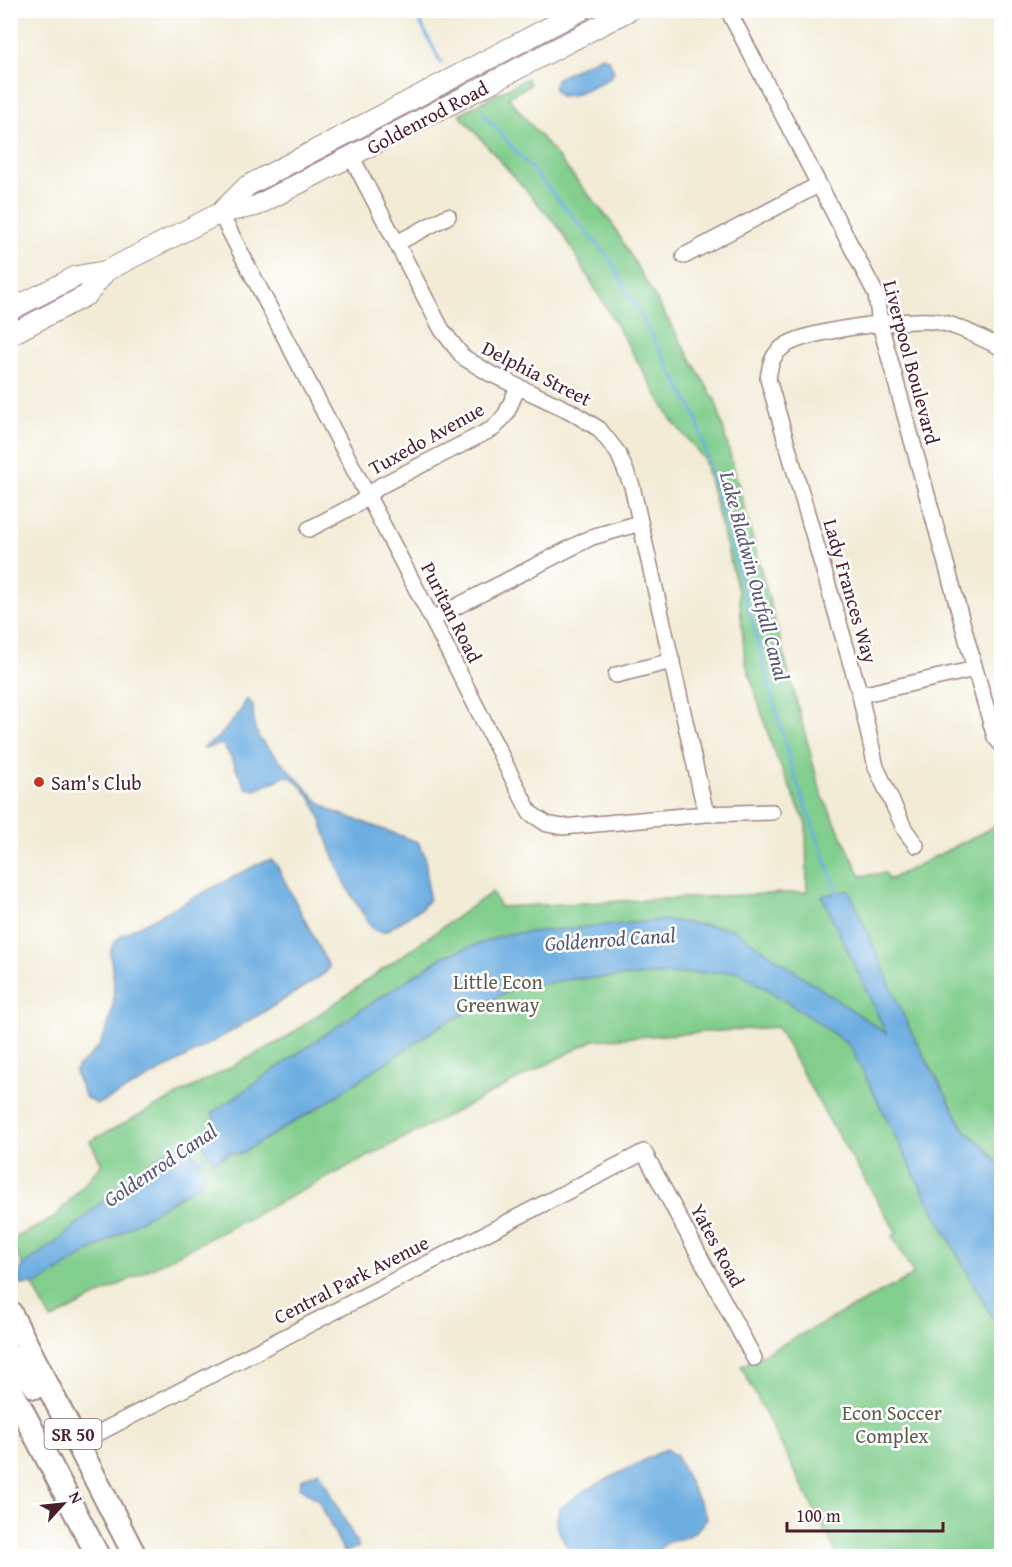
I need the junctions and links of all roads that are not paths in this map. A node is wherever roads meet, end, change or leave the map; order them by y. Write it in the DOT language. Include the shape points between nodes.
graph roads {
  1 [pos="582,10"];
  2 [pos="630,10"];
  3 [pos="728,10"];
  4 [pos="522,42"];
  5 [pos="486,85"];
  6 [pos="351,156"];
  7 [pos="818,185"];
  8 [pos="220,213"];
  9 [pos="448,216"];
  10 [pos="397,243"];
  11 [pos="684,256"];
  12 [pos="105,272"];
  13 [pos="10,310"];
  14 [pos="880,324"];
  15 [pos="10,335"];
  16 [pos="1002,348"];
  17 [pos="518,387"];
  18 [pos="368,495"];
  19 [pos="640,523"];
  20 [pos="309,529"];
  21 [pos="432,619"];
  22 [pos="672,661"];
  23 [pos="975,669"];
  24 [pos="616,675"];
  25 [pos="860,695"];
  26 [pos="1002,745"];
  27 [pos="772,812"];
  28 [pos="706,814"];
  29 [pos="916,845"];
  30 [pos="644,1152"];
  31 [pos="14,1323"];
  32 [pos="10,1357"];
  33 [pos="754,1358"];
  34 [pos="10,1387"];
  35 [pos="78,1444"];
  36 [pos="98,1557"];
  37 [pos="135,1557"];
  1 -- 4 [label="main road, Goldenrod Road"];
  2 -- 5 [label="main road, Goldenrod Road"];
  3 -- 7 [label="street, Liverpool Boulevard"];
  4 -- 5 [label="main road" via="516,57"];
  4 -- 8 [label="main road, Goldenrod Road" via="247,186"];
  5 -- 6 [label="main road, Goldenrod Road"];
  6 -- 8 [label="main road, Goldenrod Road" via="256,206"];
  6 -- 10 [label="street, Delphia Street"];
  7 -- 11 [label="street"];
  7 -- 14 [label="street, Liverpool Boulevard" via="876,294"];
  8 -- 12 [label="main road, Goldenrod Road"];
  8 -- 18 [label="street, Puritan Road"];
  9 -- 10 [label="street"];
  10 -- 17 [label="street, Delphia Street" via="442,330 463,357"];
  12 -- 13 [label="main road, Goldenrod Road" via="77,276"];
  12 -- 15 [label="main road, Goldenrod Road" via="87,295"];
  14 -- 16 [label="street" via="934,321 958,327"];
  14 -- 23 [label="street, Liverpool Boulevard"];
  14 -- 25 [label="street, Lady Frances Way" via="807,336 783,346 771,360 768,379"];
  17 -- 18 [label="street, Tuxedo Avenue" via="506,414 494,428"];
  17 -- 19 [label="street, Delphia Street" via="599,429 618,453 632,486"];
  18 -- 20 [label="street, Tuxedo Avenue"];
  18 -- 21 [label="street, Puritan Road"];
  19 -- 21 [label="street" via="592,537"];
  19 -- 22 [label="street, Delphia Street"];
  21 -- 28 [label="street, Puritan Road" via="530,813 547,824 563,826"];
  22 -- 24 [label="street"];
  22 -- 28 [label="street, Delphia Street"];
  23 -- 25 [label="street"];
  23 -- 26 [label="street, Liverpool Boulevard" via="995,737"];
  25 -- 29 [label="street, Lady Frances Way" via="876,767"];
  27 -- 28 [label="street, Puritan Road"];
  30 -- 33 [label="street, Yates Road"];
  30 -- 35 [label="street, Central Park Avenue"];
  31 -- 35 [label="highway, SR 50"];
  32 -- 35 [label="highway" via="21,1365"];
  34 -- 36 [label="highway, SR 50"];
  35 -- 37 [label="highway, SR 50"];
}
